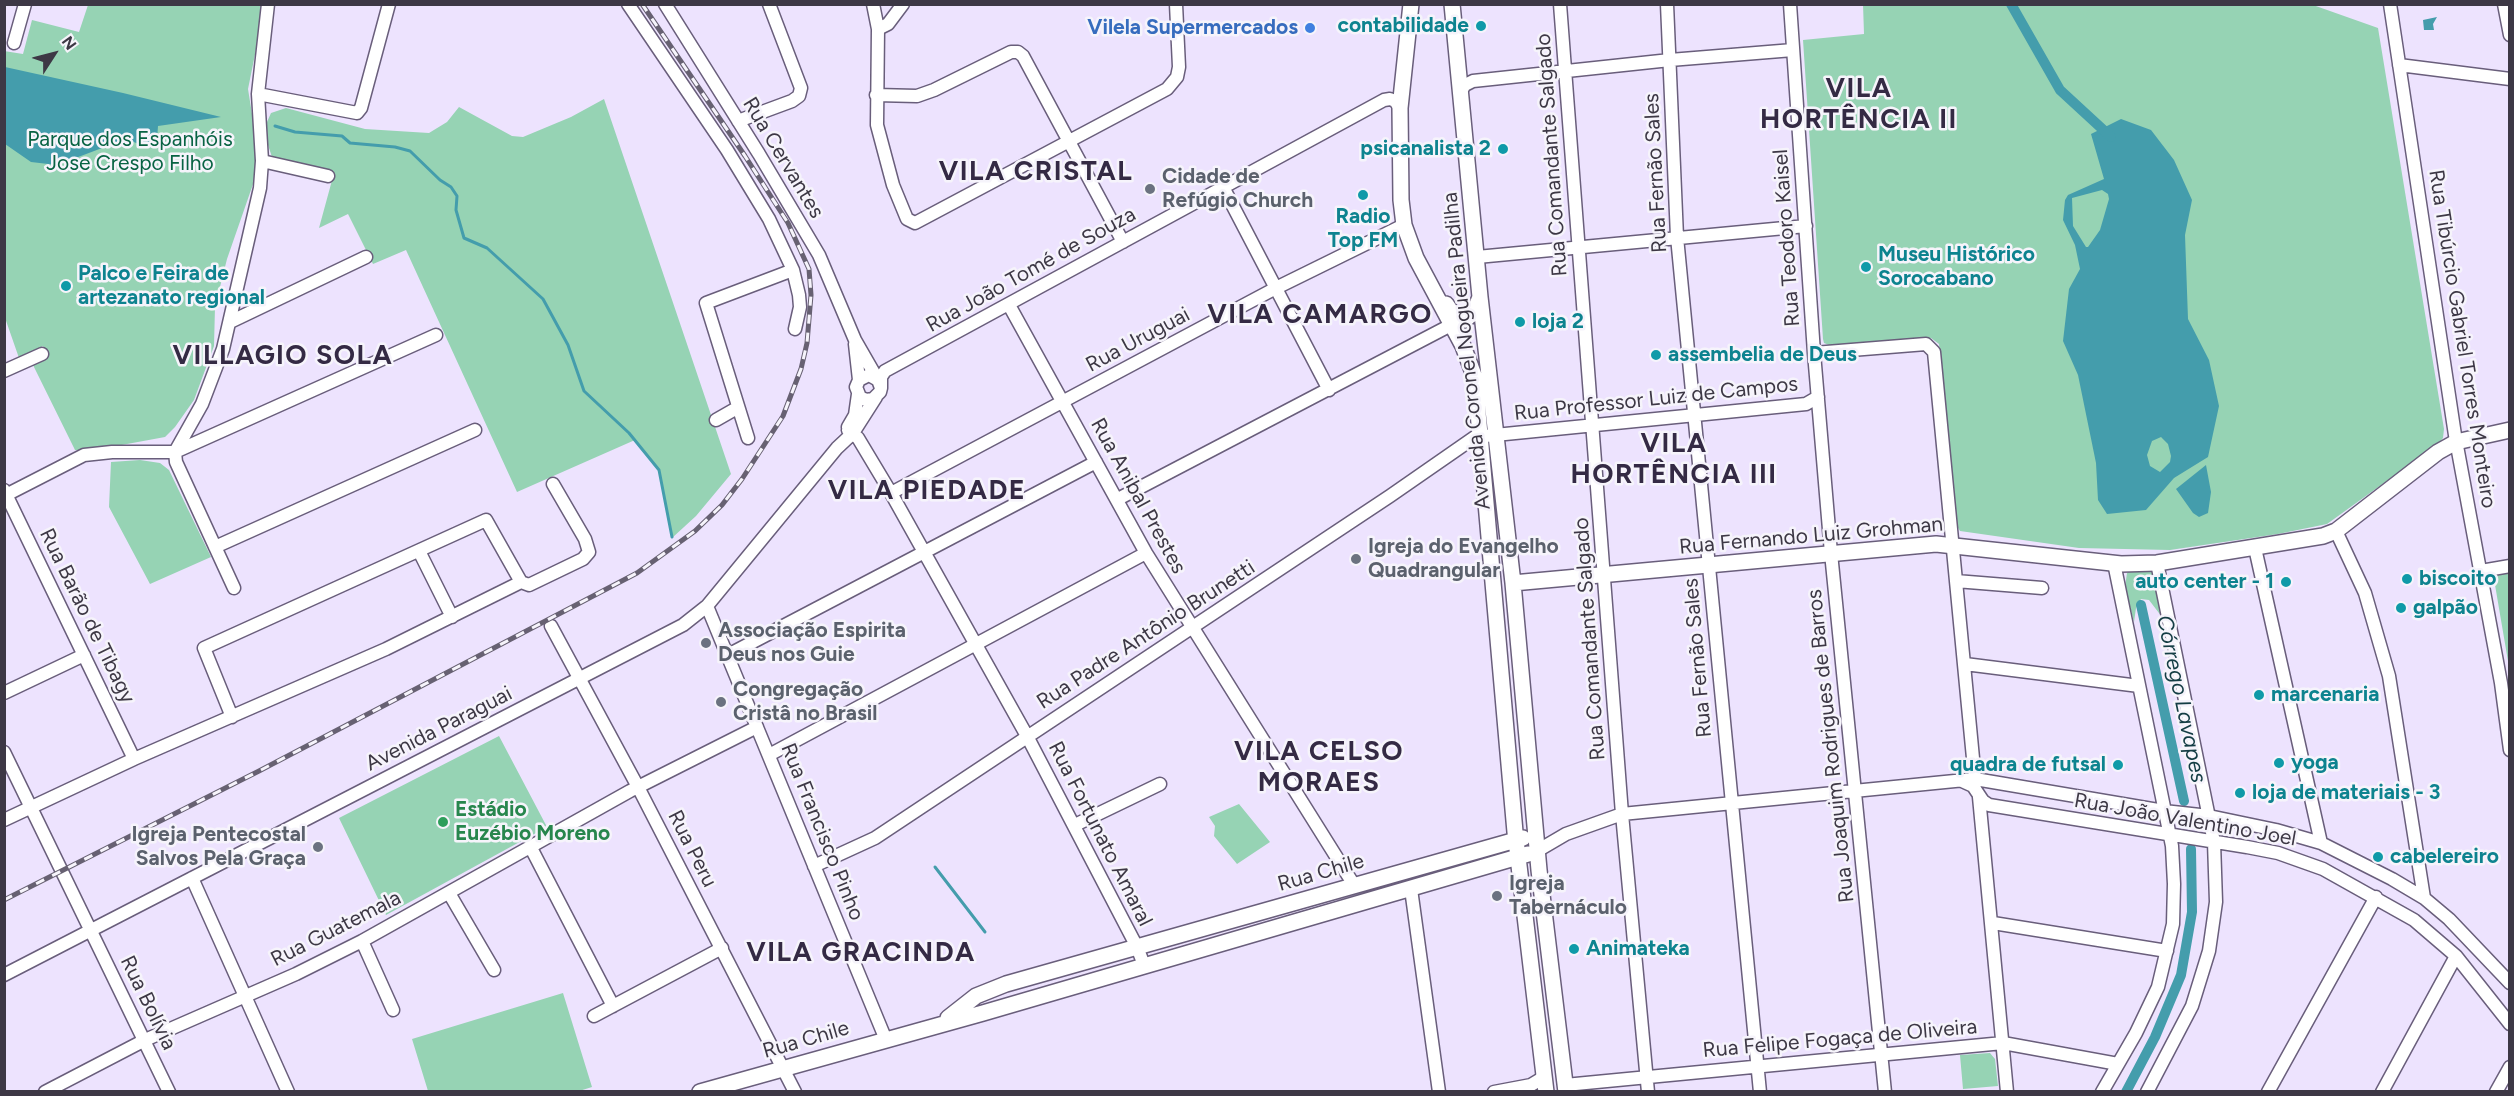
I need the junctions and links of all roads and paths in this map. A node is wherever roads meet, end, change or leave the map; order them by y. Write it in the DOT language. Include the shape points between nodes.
graph roads {
  1 [pos="25,4"];
  2 [pos="268,4"];
  3 [pos="389,4"];
  4 [pos="627,4"];
  5 [pos="665,4"];
  6 [pos="769,4"];
  7 [pos="873,4"];
  8 [pos="903,4"];
  9 [pos="1176,4"];
  10 [pos="1411,4"];
  11 [pos="1452,4"];
  12 [pos="1560,4"];
  13 [pos="1667,4"];
  14 [pos="1790,4"];
  15 [pos="2390,4"];
  16 [pos="2504,4"];
  17 [pos="878,29"];
  18 [pos="2510,35"];
  19 [pos="14,43"];
  20 [pos="1793,50"];
  21 [pos="1670,60"];
  22 [pos="2398,65"];
  23 [pos="1565,71"];
  24 [pos="2510,79"];
  25 [pos="1460,92"];
  26 [pos="258,94"];
  27 [pos="876,95"];
  28 [pos="1400,108"];
  29 [pos="738,121"];
  30 [pos="1069,143"];
  31 [pos="262,161"];
  32 [pos="328,176"];
  33 [pos="1223,187"];
  34 [pos="1404,225"];
  35 [pos="1806,226"];
  36 [pos="1677,237"];
  37 [pos="1123,242"];
  38 [pos="1577,246"];
  39 [pos="366,257"];
  40 [pos="1477,257"];
  41 [pos="793,270"];
  42 [pos="1276,288"];
  43 [pos="1480,297"];
  44 [pos="1009,304"];
  45 [pos="230,322"];
  46 [pos="1458,322"];
  47 [pos="795,329"];
  48 [pos="436,335"];
  49 [pos="855,340"];
  50 [pos="42,354"];
  51 [pos="1814,354"];
  52 [pos="4,371"];
  53 [pos="859,380"];
  54 [pos="879,382"];
  55 [pos="1329,390"];
  56 [pos="858,394"];
  57 [pos="876,397"];
  58 [pos="1818,397"];
  59 [pos="1062,402"];
  60 [pos="737,408"];
  61 [pos="1694,416"];
  62 [pos="716,420"];
  63 [pos="1593,425"];
  64 [pos="475,430"];
  65 [pos="2510,430"];
  66 [pos="850,431"];
  67 [pos="1489,435"];
  68 [pos="748,438"];
  69 [pos="2456,442"];
  70 [pos="175,452"];
  71 [pos="1096,462"];
  72 [pos="553,484"];
  73 [pos="891,493"];
  74 [pos="5,494"];
  75 [pos="1118,499"];
  76 [pos="2336,531"];
  77 [pos="1952,545"];
  78 [pos="215,547"];
  79 [pos="2255,548"];
  80 [pos="419,551"];
  81 [pos="924,552"];
  82 [pos="1146,553"];
  83 [pos="1831,554"];
  84 [pos="2157,563"];
  85 [pos="2118,564"];
  86 [pos="1709,566"];
  87 [pos="2510,566"];
  88 [pos="2481,572"];
  89 [pos="1605,575"];
  90 [pos="1956,581"];
  91 [pos="521,582"];
  92 [pos="1514,583"];
  93 [pos="234,588"];
  94 [pos="2042,588"];
  95 [pos="707,606"];
  96 [pos="452,617"];
  97 [pos="551,626"];
  98 [pos="1191,628"];
  99 [pos="974,644"];
  100 [pos="84,655"];
  101 [pos="728,655"];
  102 [pos="1965,664"];
  103 [pos="579,679"];
  104 [pos="2505,683"];
  105 [pos="2139,686"];
  106 [pos="4,693"];
  107 [pos="232,717"];
  108 [pos="758,727"];
  109 [pos="1028,736"];
  110 [pos="2510,750"];
  111 [pos="4,752"];
  112 [pos="769,755"];
  113 [pos="134,759"];
  114 [pos="1977,781"];
  115 [pos="1160,784"];
  116 [pos="638,787"];
  117 [pos="1855,792"];
  118 [pos="1730,803"];
  119 [pos="31,807"];
  120 [pos="1987,810"];
  121 [pos="2164,811"];
  122 [pos="1622,814"];
  123 [pos="2209,816"];
  124 [pos="4,820"];
  125 [pos="1075,825"];
  126 [pos="2169,835"];
  127 [pos="1516,840"];
  128 [pos="2214,842"];
  129 [pos="1536,843"];
  130 [pos="2321,843"];
  131 [pos="530,846"];
  132 [pos="1518,858"];
  133 [pos="814,866"];
  134 [pos="1477,869"];
  135 [pos="192,878"];
  136 [pos="1354,885"];
  137 [pos="1411,889"];
  138 [pos="1523,889"];
  139 [pos="449,892"];
  140 [pos="2376,897"];
  141 [pos="2424,898"];
  142 [pos="1993,923"];
  143 [pos="91,932"];
  144 [pos="362,941"];
  145 [pos="1137,947"];
  146 [pos="722,948"];
  147 [pos="2168,951"];
  148 [pos="2456,956"];
  149 [pos="1144,965"];
  150 [pos="494,970"];
  151 [pos="4,975"];
  152 [pos="2510,983"];
  153 [pos="244,995"];
  154 [pos="976,996"];
  155 [pos="613,1006"];
  156 [pos="393,1010"];
  157 [pos="983,1013"];
  158 [pos="594,1016"];
  159 [pos="2510,1024"];
  160 [pos="923,1029"];
  161 [pos="145,1040"];
  162 [pos="886,1040"];
  163 [pos="2003,1043"];
  164 [pos="1882,1056"];
  165 [pos="2118,1064"];
  166 [pos="1758,1067"];
  167 [pos="2510,1067"];
  168 [pos="784,1069"];
  169 [pos="1544,1073"];
  170 [pos="1646,1076"];
  171 [pos="1524,1087"];
  172 [pos="1565,1088"];
  173 [pos="45,1092"];
  174 [pos="170,1092"];
  175 [pos="288,1092"];
  176 [pos="700,1092"];
  177 [pos="795,1092"];
  178 [pos="1439,1092"];
  179 [pos="1494,1092"];
  180 [pos="1540,1092"];
  181 [pos="1546,1092"];
  182 [pos="1648,1092"];
  183 [pos="1760,1092"];
  184 [pos="1885,1092"];
  185 [pos="2007,1092"];
  186 [pos="2102,1092"];
  187 [pos="2147,1092"];
  188 [pos="2268,1092"];
  189 [pos="2382,1092"];
  190 [pos="2496,1092"];
  1 -- 19 [label="street"];
  2 -- 26 [label="street"];
  3 -- 26 [label="street" via="357,112"];
  4 -- 41 [label="street, Rua Cervantes" via="727,150 769,219"];
  5 -- 29 [label="street, Rua Cervantes"];
  6 -- 29 [label="street" via="801,88 799,96"];
  7 -- 17 [label="street"];
  8 -- 17 [label="street" via="888,24"];
  9 -- 30 [label="street" via="1179,67 1172,84"];
  10 -- 28 [label="main road, Avenida Coronel Nogueira Padilha"];
  11 -- 25 [label="main road, Avenida Coronel Nogueira Padilha"];
  12 -- 23 [label="street, Rua Comandante Salgado"];
  13 -- 21 [label="street, Rua Fernão Sales"];
  14 -- 20 [label="street, Rua Teodoro Kaisel"];
  15 -- 22 [label="street, Rua Tibúrcio Gabriel Torres Monteiro"];
  16 -- 18 [label="street"];
  17 -- 27 [label="street"];
  20 -- 21 [label="street"];
  20 -- 35 [label="street, Rua Teodoro Kaisel"];
  21 -- 23 [label="street"];
  21 -- 36 [label="street, Rua Fernão Sales"];
  22 -- 24 [label="street"];
  22 -- 69 [label="street, Rua Tibúrcio Gabriel Torres Monteiro"];
  23 -- 25 [label="street" via="1473,81"];
  23 -- 38 [label="street, Rua Comandante Salgado"];
  25 -- 40 [label="main road, Avenida Coronel Nogueira Padilha"];
  26 -- 31 [label="street"];
  27 -- 30 [label="street" via="917,96 1018,52"];
  27 -- 30 [label="street" via="877,125 893,185 910,222 920,222"];
  28 -- 33 [label="street, Rua João Tomé de Souza" via="1395,101 1384,100"];
  28 -- 34 [label="main road, Avenida Coronel Nogueira Padilha"];
  29 -- 49 [label="street, Rua Cervantes" via="819,255"];
  30 -- 37 [label="street"];
  31 -- 32 [label="street"];
  31 -- 45 [label="street" via="260,188"];
  33 -- 37 [label="street, Rua João Tomé de Souza"];
  33 -- 42 [label="street"];
  34 -- 42 [label="street, Rua Uruguai"];
  34 -- 46 [label="main road, Avenida Coronel Nogueira Padilha" via="1425,274"];
  35 -- 36 [label="street"];
  35 -- 51 [label="street, Rua Teodoro Kaisel"];
  36 -- 38 [label="street"];
  36 -- 61 [label="street, Rua Fernão Sales"];
  37 -- 44 [label="street, Rua João Tomé de Souza"];
  38 -- 40 [label="street"];
  38 -- 63 [label="street, Rua Comandante Salgado"];
  39 -- 45 [label="street"];
  40 -- 43 [label="main road, Avenida Coronel Nogueira Padilha"];
  41 -- 47 [label="street, Rua Cervantes" via="800,296"];
  41 -- 60 [label="street" via="706,303"];
  42 -- 55 [label="street"];
  42 -- 59 [label="street, Rua Uruguai"];
  43 -- 46 [label="main road" via="1474,312"];
  43 -- 67 [label="main road, Avenida Coronel Nogueira Padilha"];
  44 -- 54 [label="street, Rua João Tomé de Souza" via="885,371"];
  44 -- 59 [label="street, Rua Anibal Prestes"];
  45 -- 70 [label="street" via="202,404"];
  46 -- 55 [label="street"];
  46 -- 67 [label="main road, Avenida Coronel Nogueira Padilha"];
  48 -- 70 [label="street"];
  49 -- 53 [label="street, Rua Cervantes"];
  49 -- 54 [label="street, Rua Cervantes"];
  50 -- 52 [label="street"];
  51 -- 58 [label="street, Rua Teodoro Kaisel"];
  51 -- 77 [label="street" via="1926,344 1934,352"];
  53 -- 54 [label="street" via="868,375"];
  53 -- 56 [label="street"];
  54 -- 57 [label="street"];
  55 -- 75 [label="street"];
  56 -- 57 [label="street" via="866,400"];
  56 -- 66 [label="street, Avenida Paraguai"];
  57 -- 66 [label="street, Avenida Paraguai"];
  58 -- 61 [label="street, Rua Professor Luiz de Campos" via="1806,404"];
  58 -- 83 [label="street, Rua Joaquim Rodrigues de Barros"];
  59 -- 71 [label="street, Rua Anibal Prestes"];
  59 -- 73 [label="street, Rua Uruguai"];
  60 -- 62 [label="street"];
  60 -- 68 [label="street"];
  61 -- 63 [label="street, Rua Professor Luiz de Campos"];
  61 -- 86 [label="street, Rua Fernão Sales"];
  63 -- 67 [label="street, Rua Professor Luiz de Campos"];
  63 -- 89 [label="street, Rua Comandante Salgado"];
  64 -- 78 [label="street"];
  65 -- 69 [label="main road, Rua Fernando Luiz Grohman"];
  66 -- 73 [label="street, Rua Fortunato Amaral"];
  66 -- 95 [label="street, Avenida Paraguai"];
  67 -- 92 [label="main road, Avenida Coronel Nogueira Padilha"];
  67 -- 98 [label="street, Rua Padre Antônio Brunetti" via="1474,437"];
  67 -- 127 [label="main road, Avenida Coronel Nogueira Padilha"];
  69 -- 76 [label="main road, Rua Fernando Luiz Grohman"];
  69 -- 88 [label="street, Rua Tibúrcio Gabriel Torres Monteiro"];
  70 -- 74 [label="street" via="84,455"];
  70 -- 78 [label="street"];
  71 -- 75 [label="street, Rua Anibal Prestes"];
  71 -- 81 [label="street"];
  72 -- 91 [label="street" via="585,539 588,552 583,559 529,585"];
  73 -- 81 [label="street, Rua Fortunato Amaral"];
  74 -- 100 [label="street, Rua Barão de Tibagy"];
  75 -- 82 [label="street, Rua Anibal Prestes"];
  76 -- 79 [label="main road, Rua Fernando Luiz Grohman"];
  76 -- 141 [label="street" via="2365,593 2389,676"];
  77 -- 83 [label="main road, Rua Fernando Luiz Grohman"];
  77 -- 85 [label="main road, Rua Fernando Luiz Grohman"];
  77 -- 90 [label="street"];
  78 -- 93 [label="street"];
  79 -- 84 [label="main road, Rua Fernando Luiz Grohman"];
  79 -- 130 [label="street"];
  80 -- 91 [label="street" via="486,520"];
  80 -- 96 [label="street"];
  80 -- 107 [label="street" via="204,648"];
  81 -- 99 [label="street, Rua Fortunato Amaral"];
  81 -- 101 [label="street"];
  82 -- 98 [label="street, Rua Anibal Prestes"];
  82 -- 99 [label="street"];
  83 -- 86 [label="main road, Rua Fernando Luiz Grohman"];
  83 -- 117 [label="street, Rua Joaquim Rodrigues de Barros"];
  84 -- 85 [label="main road, Rua Fernando Luiz Grohman"];
  84 -- 123 [label="street"];
  85 -- 105 [label="street"];
  86 -- 89 [label="main road, Rua Fernando Luiz Grohman"];
  86 -- 118 [label="street, Rua Fernão Sales"];
  87 -- 88 [label="street"];
  88 -- 104 [label="street, Rua Tibúrcio Gabriel Torres Monteiro"];
  89 -- 92 [label="main road, Rua Fernando Luiz Grohman"];
  89 -- 122 [label="street, Rua Comandante Salgado"];
  90 -- 94 [label="street"];
  90 -- 102 [label="street"];
  91 -- 96 [label="street"];
  92 -- 129 [label="main road, Avenida Coronel Nogueira Padilha"];
  95 -- 101 [label="street, Rua Francisco Pinho"];
  95 -- 103 [label="street, Avenida Paraguai" via="682,625"];
  96 -- 107 [label="street"];
  97 -- 103 [label="street, Rua Peru"];
  98 -- 109 [label="street, Rua Padre Antônio Brunetti"];
  98 -- 136 [label="street, Rua Anibal Prestes"];
  99 -- 109 [label="street, Rua Fortunato Amaral"];
  99 -- 112 [label="street"];
  100 -- 106 [label="street"];
  100 -- 113 [label="street, Rua Barão de Tibagy"];
  101 -- 108 [label="street, Rua Francisco Pinho"];
  102 -- 105 [label="street"];
  102 -- 114 [label="street"];
  103 -- 116 [label="street, Rua Peru"];
  103 -- 135 [label="street, Avenida Paraguai"];
  104 -- 110 [label="street, Rua Tibúrcio Gabriel Torres Monteiro"];
  105 -- 121 [label="street"];
  107 -- 113 [label="street"];
  108 -- 112 [label="street, Rua Francisco Pinho"];
  108 -- 116 [label="street, Rua Guatemala"];
  109 -- 125 [label="street, Rua Fortunato Amaral"];
  109 -- 133 [label="street, Rua Padre Antônio Brunetti" via="875,838"];
  111 -- 119 [label="street, Rua Bolívia"];
  112 -- 133 [label="street, Rua Francisco Pinho"];
  113 -- 119 [label="street"];
  114 -- 117 [label="street, Rua João Valentino Joel"];
  114 -- 120 [label="street" via="1973,786"];
  114 -- 120 [label="street" via="1995,794"];
  114 -- 121 [label="street, Rua João Valentino Joel"];
  115 -- 125 [label="street"];
  116 -- 131 [label="street, Rua Guatemala"];
  116 -- 146 [label="street, Rua Peru"];
  117 -- 118 [label="street, Rua João Valentino Joel"];
  117 -- 164 [label="street, Rua Joaquim Rodrigues de Barros"];
  118 -- 122 [label="street, Rua João Valentino Joel"];
  118 -- 166 [label="street, Rua Fernão Sales"];
  119 -- 124 [label="street"];
  119 -- 143 [label="street, Rua Bolívia"];
  120 -- 126 [label="street, Rua João Valentino Joel"];
  120 -- 142 [label="street"];
  121 -- 123 [label="street, Rua João Valentino Joel"];
  121 -- 126 [label="street"];
  122 -- 129 [label="street, Rua João Valentino Joel"];
  122 -- 170 [label="street, Rua Comandante Salgado"];
  123 -- 128 [label="street"];
  123 -- 130 [label="street, Rua João Valentino Joel"];
  125 -- 145 [label="street, Rua Fortunato Amaral"];
  126 -- 128 [label="street, Rua João Valentino Joel"];
  126 -- 147 [label="street" via="2174,884"];
  127 -- 129 [label="main road"];
  127 -- 132 [label="main road, Avenida Coronel Nogueira Padilha"];
  127 -- 136 [label="main road, Rua Chile"];
  128 -- 140 [label="street, Rua João Valentino Joel" via="2278,853"];
  128 -- 187 [label="street" via="2216,902 2209,951 2192,1006"];
  129 -- 132 [label="main road"];
  129 -- 172 [label="main road, Avenida Coronel Nogueira Padilha"];
  130 -- 141 [label="street, Rua João Valentino Joel"];
  131 -- 139 [label="street, Rua Guatemala"];
  131 -- 155 [label="street"];
  132 -- 134 [label="main road, Rua Chile"];
  132 -- 138 [label="main road, Avenida Coronel Nogueira Padilha"];
  133 -- 162 [label="street, Rua Francisco Pinho"];
  134 -- 137 [label="main road, Rua Chile"];
  134 -- 138 [label="main road" via="1502,868"];
  135 -- 143 [label="street, Avenida Paraguai"];
  135 -- 153 [label="street"];
  136 -- 145 [label="main road, Rua Chile"];
  137 -- 149 [label="main road, Rua Chile"];
  137 -- 178 [label="street"];
  138 -- 169 [label="main road, Avenida Coronel Nogueira Padilha"];
  139 -- 144 [label="street, Rua Guatemala"];
  139 -- 150 [label="street"];
  140 -- 148 [label="street, Rua João Valentino Joel" via="2414,920"];
  140 -- 188 [label="street"];
  141 -- 152 [label="street, Rua João Valentino Joel"];
  142 -- 147 [label="street"];
  142 -- 163 [label="street"];
  143 -- 151 [label="street, Avenida Paraguai"];
  143 -- 161 [label="street, Rua Bolívia"];
  144 -- 153 [label="street, Rua Guatemala"];
  144 -- 156 [label="street"];
  145 -- 149 [label="street"];
  145 -- 154 [label="main road, Rua Chile"];
  146 -- 155 [label="street"];
  146 -- 168 [label="street, Rua Peru"];
  147 -- 165 [label="street" via="2158,987"];
  148 -- 159 [label="street, Rua João Valentino Joel"];
  148 -- 189 [label="street"];
  149 -- 157 [label="main road, Rua Chile"];
  153 -- 161 [label="street, Rua Guatemala"];
  153 -- 175 [label="street"];
  154 -- 157 [label="main road" via="972,1005"];
  154 -- 160 [label="main road, Rua Chile" via="952,1016"];
  155 -- 158 [label="street"];
  157 -- 160 [label="main road, Rua Chile"];
  160 -- 162 [label="main road, Rua Chile"];
  161 -- 173 [label="street, Rua Guatemala"];
  161 -- 174 [label="street, Rua Bolívia"];
  162 -- 168 [label="main road, Rua Chile"];
  163 -- 164 [label="street, Rua Felipe Fogaça de Oliveira"];
  163 -- 165 [label="street, Rua Felipe Fogaça de Oliveira"];
  163 -- 185 [label="street"];
  164 -- 166 [label="street, Rua Felipe Fogaça de Oliveira"];
  164 -- 184 [label="street, Rua Joaquim Rodrigues de Barros"];
  165 -- 186 [label="street"];
  166 -- 170 [label="street, Rua Felipe Fogaça de Oliveira"];
  166 -- 183 [label="street, Rua Fernão Sales"];
  167 -- 190 [label="street"];
  168 -- 176 [label="main road, Rua Chile"];
  168 -- 177 [label="street, Rua Peru"];
  169 -- 171 [label="street" via="1536,1083"];
  169 -- 181 [label="main road, Avenida Coronel Nogueira Padilha"];
  170 -- 172 [label="street, Rua Felipe Fogaça de Oliveira"];
  170 -- 182 [label="street, Rua Comandante Salgado"];
  171 -- 179 [label="street"];
  171 -- 180 [label="street"];
}
